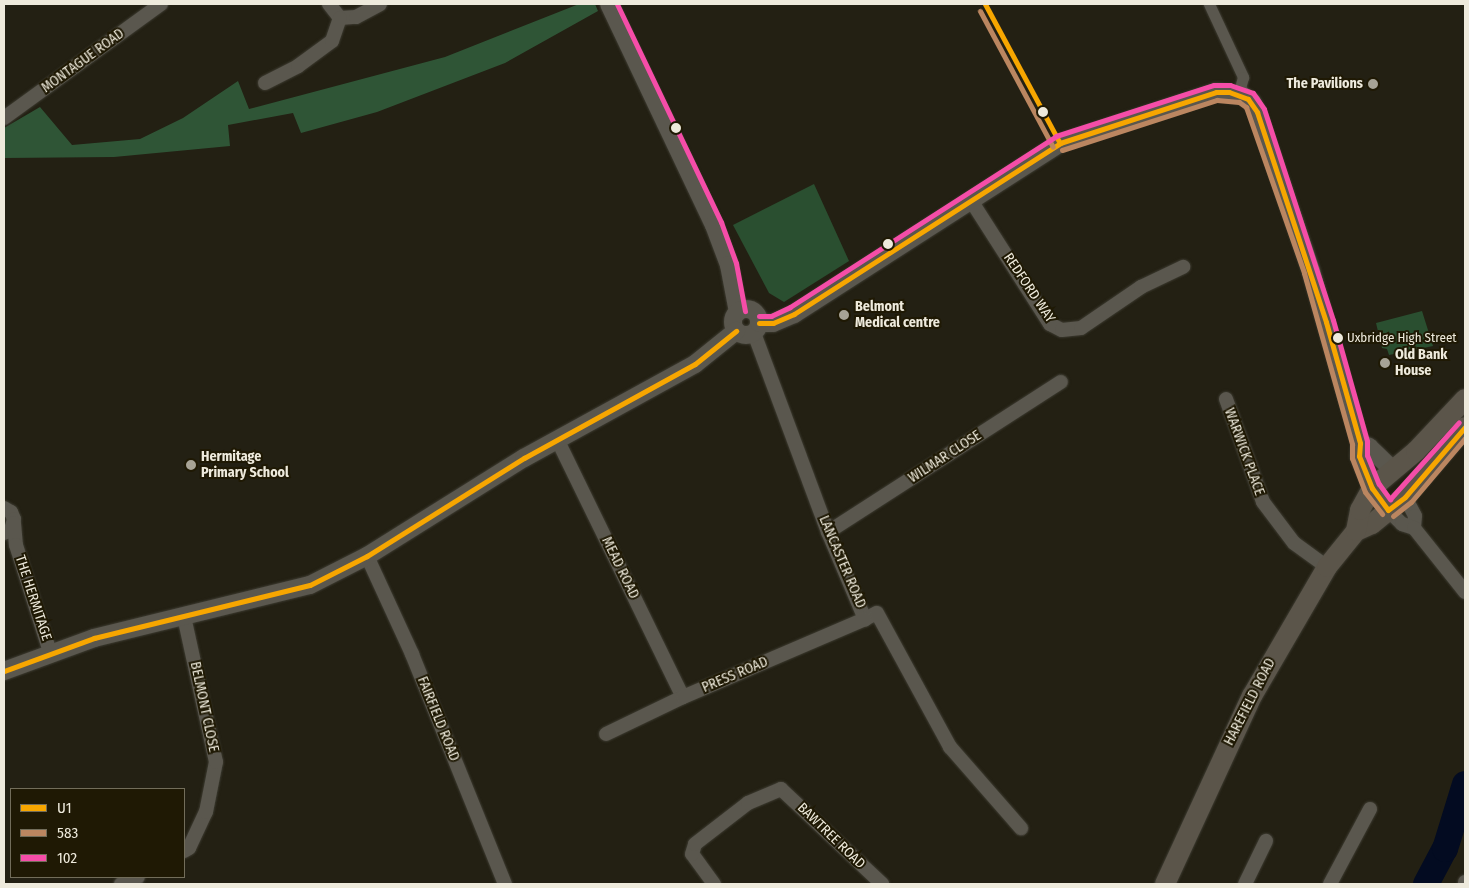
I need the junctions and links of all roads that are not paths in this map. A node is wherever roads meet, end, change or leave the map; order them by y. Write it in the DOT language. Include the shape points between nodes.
graph roads {
  1 [pos="161,4"];
  2 [pos="329,4"];
  3 [pos="380,4"];
  4 [pos="609,4"];
  5 [pos="1209,4"];
  6 [pos="340,18"];
  7 [pos="265,83"];
  8 [pos="1239,93"];
  9 [pos="4,118"];
  10 [pos="972,202"];
  11 [pos="1183,267"];
  12 [pos="738,312"];
  13 [pos="756,328"];
  14 [pos="736,331"];
  15 [pos="1061,382"];
  16 [pos="1465,399"];
  17 [pos="1226,400"];
  18 [pos="1465,427"];
  19 [pos="557,439"];
  20 [pos="1360,443"];
  21 [pos="1392,469"];
  22 [pos="1372,488"];
  23 [pos="1405,497"];
  24 [pos="4,508"];
  25 [pos="1388,510"];
  26 [pos="14,523"];
  27 [pos="1414,528"];
  28 [pos="1356,531"];
  29 [pos="828,532"];
  30 [pos="4,533"];
  31 [pos="4,537"];
  32 [pos="16,545"];
  33 [pos="367,556"];
  34 [pos="1327,567"];
  35 [pos="1465,592"];
  36 [pos="184,616"];
  37 [pos="866,619"];
  38 [pos="50,652"];
  39 [pos="4,672"];
  40 [pos="683,697"];
  41 [pos="606,734"];
  42 [pos="1370,809"];
  43 [pos="1021,828"];
  44 [pos="1266,840"];
  45 [pos="185,850"];
  46 [pos="136,878"];
  47 [pos="121,884"];
  48 [pos="505,884"];
  49 [pos="714,884"];
  50 [pos="882,884"];
  51 [pos="1165,884"];
  52 [pos="1245,884"];
  53 [pos="1330,884"];
  1 -- 9 [label="street, MONTAGUE ROAD"];
  2 -- 6 [label="street"];
  3 -- 6 [label="street" via="356,17"];
  4 -- 12 [label="street" via="714,225 729,266"];
  5 -- 8 [label="street" via="1243,77"];
  6 -- 7 [label="street" via="332,41 298,66"];
  8 -- 10 [label="street" via="1216,92 1060,143"];
  8 -- 20 [label="street" via="1252,102 1260,119 1311,271"];
  10 -- 11 [label="street, REDFORD WAY" via="1050,324 1062,330 1082,328 1141,287"];
  10 -- 13 [label="street" via="794,314"];
  12 -- 13 [label="street" via="752,310"];
  12 -- 14 [label="street" via="733,321"];
  13 -- 14 [label="street" via="746,336"];
  13 -- 29 [label="street, LANCASTER ROAD"];
  14 -- 19 [label="street" via="695,364"];
  15 -- 29 [label="street, WILMAR CLOSE"];
  16 -- 21 [label="main road, HAREFIELD ROAD" via="1416,450"];
  17 -- 34 [label="street, WARWICK PLACE" via="1263,502 1294,542"];
  18 -- 23 [label="main road, HAREFIELD ROAD"];
  19 -- 33 [label="street"];
  19 -- 40 [label="street, MEAD ROAD"];
  20 -- 21 [label="street" via="1369,447"];
  20 -- 22 [label="street" via="1359,456"];
  21 -- 22 [label="main road, HAREFIELD ROAD"];
  22 -- 25 [label="street"];
  22 -- 28 [label="main road, HAREFIELD ROAD" via="1360,510"];
  23 -- 25 [label="main road, HAREFIELD ROAD"];
  23 -- 27 [label="street" via="1415,516"];
  24 -- 26 [label="street" via="12,513"];
  25 -- 27 [label="street" via="1402,524"];
  25 -- 28 [label="main road, HAREFIELD ROAD" via="1372,524"];
  26 -- 30 [label="street"];
  26 -- 32 [label="street, THE HERMITAGE"];
  27 -- 35 [label="street"];
  28 -- 34 [label="main road, HAREFIELD ROAD"];
  29 -- 37 [label="street, LANCASTER ROAD"];
  31 -- 32 [label="street"];
  32 -- 38 [label="street, THE HERMITAGE"];
  33 -- 36 [label="street" via="310,585"];
  33 -- 48 [label="street, FAIRFIELD ROAD" via="412,654"];
  34 -- 51 [label="main road, HAREFIELD ROAD" via="1252,696"];
  36 -- 38 [label="street"];
  36 -- 45 [label="street, BELMONT CLOSE" via="216,762 206,812"];
  37 -- 40 [label="street, PRESS ROAD"];
  37 -- 43 [label="street, LANCASTER ROAD" via="877,613 950,747"];
  38 -- 39 [label="street"];
  40 -- 41 [label="street, PRESS ROAD"];
  42 -- 53 [label="street"];
  44 -- 52 [label="street"];
  46 -- 47 [label="street"];
  49 -- 50 [label="street, BAWTREE ROAD" via="692,854 695,844 748,803 781,789"];
}
